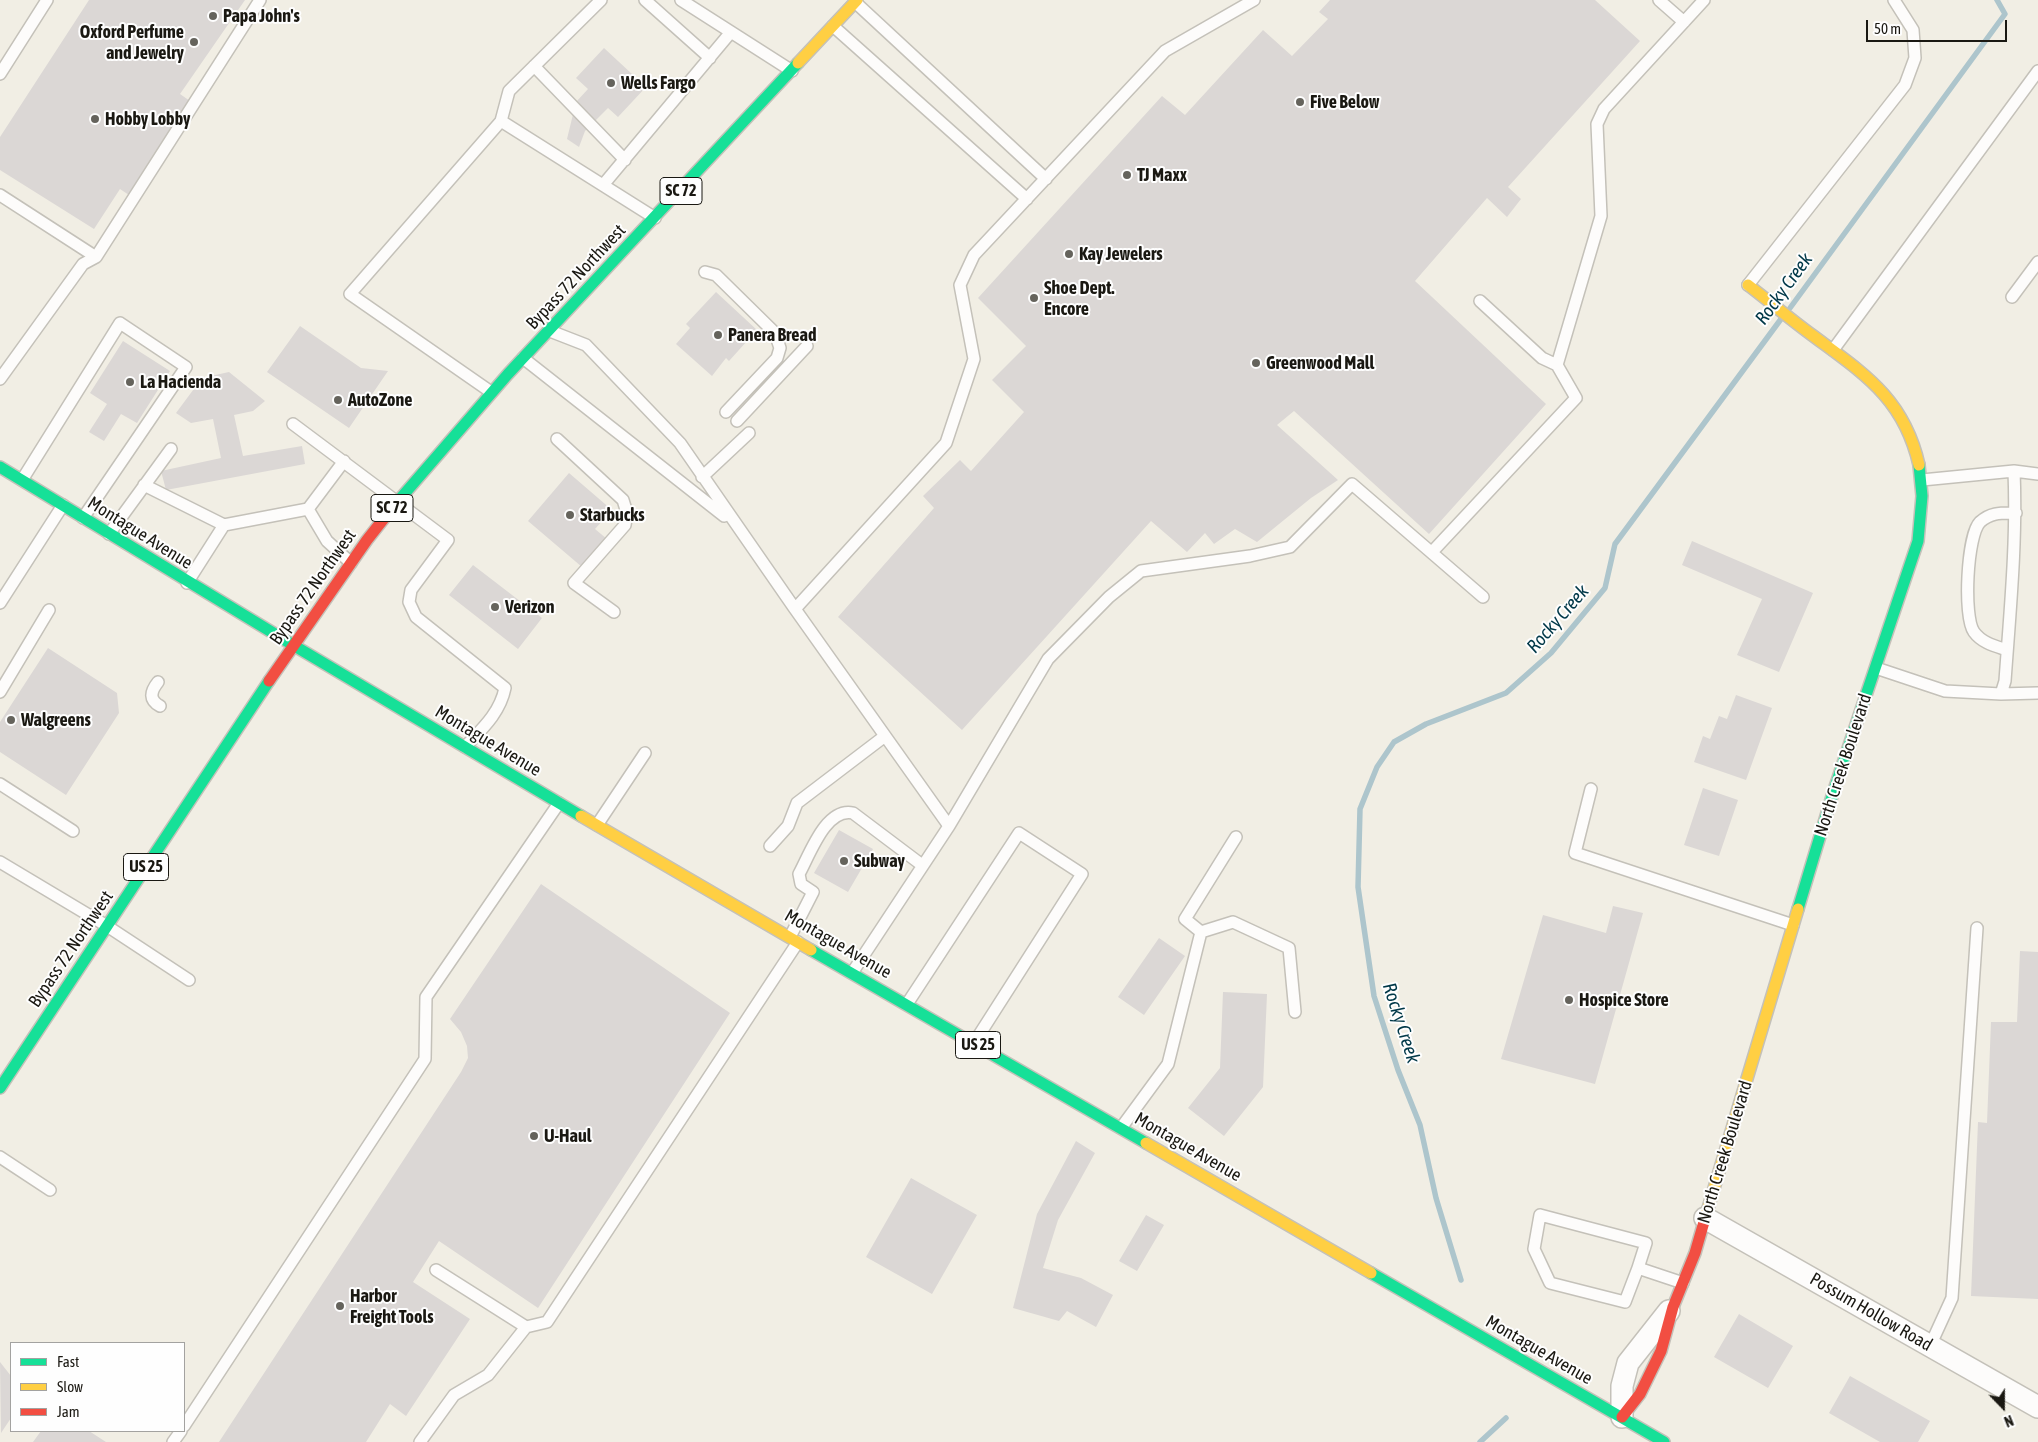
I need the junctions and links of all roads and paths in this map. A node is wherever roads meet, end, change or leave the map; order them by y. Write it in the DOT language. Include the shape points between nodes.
graph roads {
  1 [pos="47,0"];
  2 [pos="260,0"];
  3 [pos="601,0"];
  4 [pos="645,0"];
  5 [pos="681,0"];
  6 [pos="1254,0"];
  7 [pos="1659,0"];
  8 [pos="1704,0"];
  9 [pos="1894,0"];
  10 [pos="856,1"];
  11 [pos="1684,22"];
  12 [pos="833,26"];
  13 [pos="732,32"];
  14 [pos="710,58"];
  15 [pos="534,66"];
  16 [pos="792,71"];
  17 [pos="2038,71"];
  18 [pos="0,74"];
  19 [pos="501,121"];
  20 [pos="625,160"];
  21 [pos="1046,179"];
  22 [pos="604,185"];
  23 [pos="0,195"];
  24 [pos="1026,200"];
  25 [pos="656,218"];
  26 [pos="96,257"];
  27 [pos="2038,262"];
  28 [pos="705,272"];
  29 [pos="1748,285"];
  30 [pos="2012,297"];
  31 [pos="1480,301"];
  32 [pos="550,331"];
  33 [pos="806,346"];
  34 [pos="1833,350"];
  35 [pos="523,358"];
  36 [pos="1557,365"];
  37 [pos="0,379"];
  38 [pos="491,392"];
  39 [pos="726,412"];
  40 [pos="737,422"];
  41 [pos="293,424"];
  42 [pos="749,433"];
  43 [pos="557,439"];
  44 [pos="171,449"];
  45 [pos="344,461"];
  46 [pos="0,466"];
  47 [pos="2014,471"];
  48 [pos="2038,474"];
  49 [pos="702,477"];
  50 [pos="22,480"];
  51 [pos="1922,480"];
  52 [pos="144,485"];
  53 [pos="397,502"];
  54 [pos="63,505"];
  55 [pos="308,509"];
  56 [pos="2016,513"];
  57 [pos="83,518"];
  58 [pos="735,524"];
  59 [pos="224,525"];
  60 [pos="108,534"];
  61 [pos="1432,552"];
  62 [pos="351,563"];
  63 [pos="187,583"];
  64 [pos="1483,597"];
  65 [pos="0,603"];
  66 [pos="795,609"];
  67 [pos="49,610"];
  68 [pos="614,612"];
  69 [pos="293,646"];
  70 [pos="2007,650"];
  71 [pos="1875,668"];
  72 [pos="158,682"];
  73 [pos="0,692"];
  74 [pos="2038,693"];
  75 [pos="2001,694"];
  76 [pos="160,706"];
  77 [pos="885,736"];
  78 [pos="465,747"];
  79 [pos="645,753"];
  80 [pos="0,784"];
  81 [pos="1591,789"];
  82 [pos="559,803"];
  83 [pos="597,826"];
  84 [pos="949,826"];
  85 [pos="73,831"];
  86 [pos="1236,837"];
  87 [pos="770,846"];
  88 [pos="0,862"];
  89 [pos="922,865"];
  90 [pos="1793,925"];
  91 [pos="107,926"];
  92 [pos="1977,928"];
  93 [pos="1201,932"];
  94 [pos="794,939"];
  95 [pos="852,973"];
  96 [pos="189,980"];
  97 [pos="907,1004"];
  98 [pos="1295,1012"];
  99 [pos="974,1043"];
  100 [pos="0,1088"];
  101 [pos="1121,1128"];
  102 [pos="0,1157"];
  103 [pos="50,1190"];
  104 [pos="1705,1218"];
  105 [pos="1638,1268"];
  106 [pos="436,1270"];
  107 [pos="1683,1283"];
  108 [pos="1673,1307"];
  109 [pos="526,1327"];
  110 [pos="1930,1346"];
  111 [pos="2038,1407"];
  112 [pos="1622,1417"];
  113 [pos="185,1424"];
  114 [pos="420,1442"];
  115 [pos="1664,1442"];
  1 -- 18 [label="lane"];
  2 -- 26 [label="lane"];
  3 -- 15 [label="lane"];
  4 -- 14 [label="lane"];
  5 -- 13 [label="lane"];
  6 -- 21 [label="lane" via="1165,51"];
  7 -- 11 [label="lane"];
  8 -- 11 [label="lane"];
  9 -- 29 [label="lane" via="1913,30 1915,58 1905,85"];
  10 -- 12 [label="main road, Bypass 72 Northwest / SC 72"];
  10 -- 21 [label="lane"];
  11 -- 36 [label="lane" via="1604,109 1597,124 1602,216"];
  12 -- 16 [label="main road, Bypass 72 Northwest / SC 72"];
  12 -- 24 [label="lane"];
  13 -- 14 [label="lane"];
  13 -- 16 [label="lane"];
  14 -- 20 [label="lane"];
  15 -- 19 [label="lane" via="509,91"];
  15 -- 20 [label="lane"];
  16 -- 25 [label="main road, Bypass 72 Northwest / SC 72"];
  17 -- 34 [label="lane"];
  19 -- 22 [label="lane"];
  19 -- 38 [label="lane" via="350,294"];
  20 -- 22 [label="lane"];
  21 -- 24 [label="lane"];
  22 -- 25 [label="lane"];
  23 -- 26 [label="lane"];
  24 -- 66 [label="lane" via="974,255 960,286 974,359 946,443"];
  25 -- 32 [label="main road, Bypass 72 Northwest / SC 72"];
  26 -- 37 [label="lane" via="83,264"];
  27 -- 30 [label="lane"];
  28 -- 39 [label="lane" via="716,275 775,333 779,342 777,358"];
  29 -- 34 [label="main road, North Creek Boulevard"];
  31 -- 36 [label="lane" via="1542,358"];
  32 -- 35 [label="main road, Bypass 72 Northwest / SC 72"];
  32 -- 49 [label="lane" via="586,345 680,443"];
  33 -- 40 [label="lane"];
  34 -- 51 [label="main road, North Creek Boulevard" via="1872,379 1890,402 1910,436"];
  35 -- 38 [label="main road, Bypass 72 Northwest / SC 72"];
  35 -- 58 [label="lane"];
  36 -- 61 [label="lane" via="1576,398"];
  38 -- 53 [label="main road, Bypass 72 Northwest / SC 72"];
  41 -- 45 [label="lane"];
  42 -- 49 [label="lane"];
  43 -- 68 [label="lane" via="623,500 627,513 625,524 574,583"];
  44 -- 52 [label="lane"];
  45 -- 53 [label="lane"];
  45 -- 55 [label="lane"];
  46 -- 50 [label="main road, Montague Avenue"];
  47 -- 48 [label="lane"];
  47 -- 51 [label="lane"];
  47 -- 56 [label="lane"];
  49 -- 58 [label="lane"];
  50 -- 54 [label="main road, Montague Avenue"];
  50 -- 57 [label="lane" via="120,323 186,367"];
  51 -- 71 [label="main road, North Creek Boulevard" via="1924,508 1918,541"];
  52 -- 59 [label="lane"];
  52 -- 60 [label="lane"];
  53 -- 62 [label="main road, Bypass 72 Northwest / SC 72"];
  53 -- 78 [label="lane" via="448,540 411,590 409,602 416,617 505,688 502,702 488,723"];
  54 -- 57 [label="main road, Montague Avenue"];
  54 -- 65 [label="lane"];
  55 -- 59 [label="lane"];
  55 -- 62 [label="lane" via="327,541"];
  56 -- 70 [label="lane"];
  56 -- 70 [label="lane" via="1991,513 1978,524 1971,541 1968,616 1973,631 1985,642"];
  57 -- 60 [label="main road, Montague Avenue"];
  58 -- 66 [label="lane"];
  59 -- 63 [label="lane"];
  60 -- 63 [label="main road, Montague Avenue"];
  61 -- 64 [label="lane"];
  61 -- 84 [label="lane" via="1352,484 1290,546 1250,556 1141,571 1109,597 1048,659"];
  62 -- 69 [label="main road, Bypass 72 Northwest / SC 72"];
  63 -- 69 [label="main road, Montague Avenue"];
  66 -- 77 [label="lane"];
  67 -- 73 [label="lane"];
  69 -- 78 [label="main road, Montague Avenue / US 25"];
  69 -- 91 [label="main road, Bypass 72 Northwest / US 25"];
  70 -- 75 [label="lane"];
  71 -- 75 [label="lane" via="1945,691"];
  71 -- 90 [label="main road, North Creek Boulevard"];
  72 -- 76 [label="lane" via="151,696"];
  74 -- 75 [label="lane"];
  77 -- 84 [label="lane"];
  77 -- 87 [label="lane" via="797,803 788,826"];
  78 -- 82 [label="main road, Montague Avenue / US 25"];
  79 -- 83 [label="lane"];
  80 -- 85 [label="lane"];
  81 -- 90 [label="lane" via="1575,853"];
  82 -- 83 [label="main road, Montague Avenue / US 25"];
  82 -- 113 [label="lane" via="426,997 425,1059"];
  83 -- 94 [label="main road, Montague Avenue / US 25"];
  84 -- 89 [label="lane"];
  86 -- 93 [label="lane" via="1185,919"];
  88 -- 91 [label="lane"];
  89 -- 94 [label="lane" via="853,813 844,811 830,819 798,874 801,884 813,892"];
  89 -- 95 [label="lane"];
  90 -- 104 [label="main road, North Creek Boulevard"];
  91 -- 96 [label="lane"];
  91 -- 100 [label="main road, Bypass 72 Northwest / US 25"];
  92 -- 110 [label="lane" via="1952,1298"];
  93 -- 98 [label="lane" via="1234,922 1289,948"];
  93 -- 101 [label="lane" via="1168,1064"];
  94 -- 95 [label="main road, Montague Avenue / US 25"];
  94 -- 109 [label="lane" via="547,1322"];
  95 -- 97 [label="main road, Montague Avenue / US 25"];
  97 -- 99 [label="main road, Montague Avenue / US 25"];
  97 -- 99 [label="lane" via="1019,833 1082,874"];
  99 -- 101 [label="main road, Montague Avenue / US 25"];
  101 -- 112 [label="main road, Montague Avenue / US 25"];
  102 -- 103 [label="lane"];
  104 -- 107 [label="main road, North Creek Boulevard"];
  104 -- 110 [label="street, Possum Hollow Road"];
  105 -- 105 [label="lane" via="1646,1243 1540,1215 1534,1250 1550,1283 1625,1302"];
  105 -- 107 [label="lane"];
  106 -- 109 [label="lane"];
  107 -- 108 [label="main road, North Creek Boulevard"];
  108 -- 112 [label="street, North Creek Boulevard" via="1628,1364 1622,1386"];
  109 -- 114 [label="lane" via="488,1375 454,1396"];
  110 -- 111 [label="street, Possum Hollow Road"];
  112 -- 115 [label="main road, Montague Avenue / US 25"];
}
